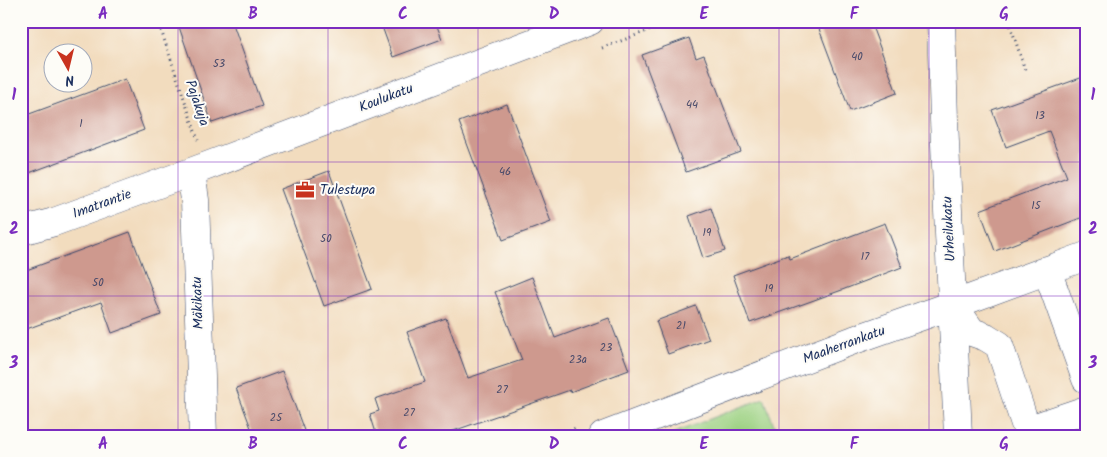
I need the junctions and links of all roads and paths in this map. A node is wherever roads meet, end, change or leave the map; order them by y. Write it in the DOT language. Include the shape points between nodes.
graph roads {
  1 [pos="158,21"];
  2 [pos="590,21"];
  3 [pos="941,21"];
  4 [pos="1009,21"];
  5 [pos="1026,72"];
  6 [pos="193,171"];
  7 [pos="21,231"];
  8 [pos="1086,256"];
  9 [pos="1047,270"];
  10 [pos="953,305"];
  11 [pos="1086,379"];
  12 [pos="1086,410"];
  13 [pos="1027,433"];
  14 [pos="203,436"];
  15 [pos="603,436"];
  16 [pos="958,436"];
  1 -- 6 [label="path, Pajakuja"];
  2 -- 6 [label="street, Koulukatu"];
  3 -- 10 [label="street, Urheilukatu"];
  4 -- 5 [label="path"];
  6 -- 7 [label="street, Imatrantie"];
  6 -- 14 [label="street, Mäkikatu"];
  8 -- 9 [label="street, Maaherrankatu"];
  9 -- 10 [label="street, Maaherrankatu"];
  9 -- 11 [label="street"];
  10 -- 13 [label="street" via="972,332 999,346"];
  10 -- 15 [label="street, Maaherrankatu"];
  10 -- 16 [label="street, Urheilukatu"];
  12 -- 13 [label="street"];
}
